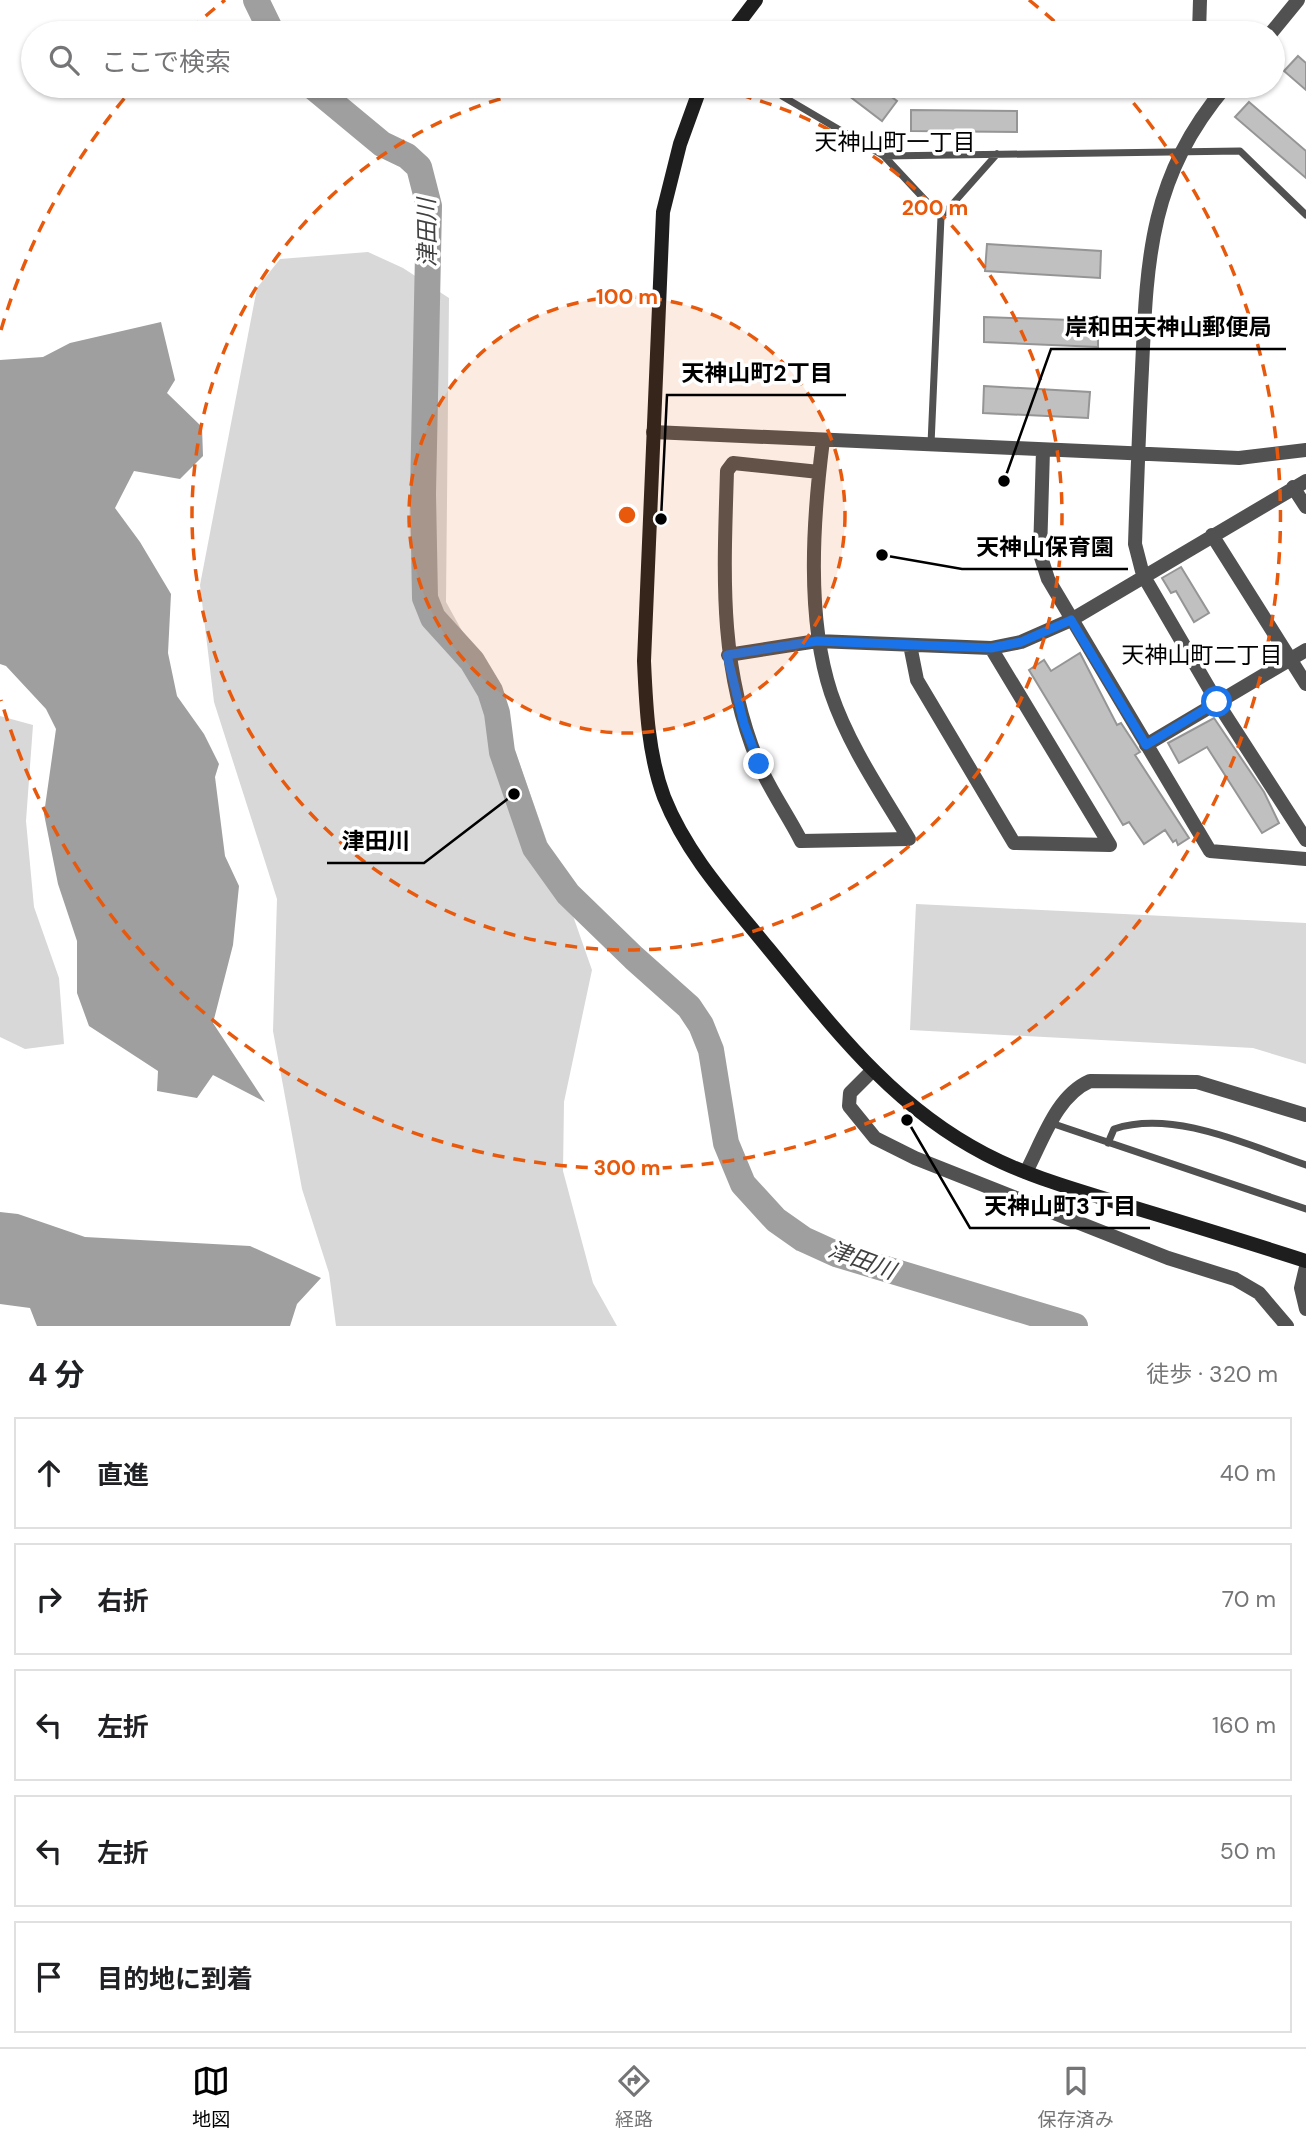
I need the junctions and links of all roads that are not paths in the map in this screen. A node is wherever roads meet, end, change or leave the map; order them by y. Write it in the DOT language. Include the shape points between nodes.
graph roads {
  1 [pos="756,0"];
  2 [pos="1200,0"];
  3 [pos="1298,0"];
  4 [pos="741,21"];
  5 [pos="1199,21"];
  6 [pos="1280,21"];
  7 [pos="697,98"];
  8 [pos="785,98"];
  9 [pos="1214,98"];
  10 [pos="1182,150"];
  11 [pos="997,154"];
  12 [pos="884,156"];
  13 [pos="1306,215"];
  14 [pos="941,217"];
  15 [pos="653,432"];
  16 [pos="823,440"];
  17 [pos="931,445"];
  18 [pos="1043,450"];
  19 [pos="1306,450"];
  20 [pos="1138,455"];
  21 [pos="819,472"];
  22 [pos="1300,484"];
  23 [pos="1306,507"];
  24 [pos="1212,535"];
  25 [pos="1143,575"];
  26 [pos="1071,620"];
  27 [pos="817,641"];
  28 [pos="910,645"];
  29 [pos="991,648"];
  30 [pos="1306,650"];
  31 [pos="727,655"];
  32 [pos="1290,659"];
  33 [pos="1306,684"];
  34 [pos="1217,702"];
  35 [pos="1146,745"];
  36 [pos="1306,840"];
  37 [pos="1306,859"];
  38 [pos="871,1072"];
  39 [pos="1306,1115"];
  40 [pos="1051,1124"];
  41 [pos="1108,1143"];
  42 [pos="1306,1165"];
  43 [pos="1026,1172"];
  44 [pos="1306,1209"];
  45 [pos="1306,1261"];
  46 [pos="1306,1267"];
  47 [pos="1306,1309"];
  48 [pos="1287,1326"];
  1 -- 4 [label="street"];
  2 -- 5 [label="street"];
  3 -- 6 [label="street"];
  7 -- 15 [label="street" via="663,212"];
  8 -- 12 [label="lane"];
  9 -- 10 [label="street"];
  10 -- 11 [label="lane"];
  10 -- 13 [label="lane" via="1240,151"];
  10 -- 20 [label="street" via="1156,219 1146,269"];
  11 -- 12 [label="lane"];
  11 -- 14 [label="lane"];
  12 -- 14 [label="lane"];
  14 -- 17 [label="lane"];
  15 -- 16 [label="street"];
  15 -- 38 [label="street" via="645,673 653,757 664,794 682,837 706,872"];
  16 -- 17 [label="street"];
  16 -- 21 [label="street"];
  17 -- 18 [label="street"];
  18 -- 20 [label="street"];
  18 -- 26 [label="street" via="1040,554"];
  19 -- 20 [label="street" via="1239,458"];
  20 -- 25 [label="street" via="1135,544"];
  21 -- 27 [label="street"];
  21 -- 31 [label="street" via="733,463 727,471 723,606"];
  22 -- 23 [label="street"];
  22 -- 24 [label="street"];
  24 -- 25 [label="street"];
  24 -- 32 [label="street"];
  25 -- 26 [label="street"];
  25 -- 34 [label="street"];
  26 -- 29 [label="street" via="1021,642"];
  26 -- 35 [label="street"];
  27 -- 28 [label="street"];
  27 -- 31 [label="street"];
  27 -- 31 [label="street" via="851,741 909,839 801,841 759,764"];
  28 -- 29 [label="street"];
  28 -- 29 [label="street" via="917,680 1014,843 1110,845"];
  30 -- 32 [label="street"];
  32 -- 33 [label="street"];
  32 -- 34 [label="street"];
  34 -- 35 [label="street"];
  34 -- 36 [label="street"];
  35 -- 37 [label="street" via="1210,852"];
  38 -- 43 [label="street" via="930,1122"];
  38 -- 48 [label="street" via="850,1094 849,1106 875,1138 1105,1233 1235,1279 1259,1293"];
  39 -- 40 [label="street" via="1196,1082 1090,1081 1076,1088"];
  40 -- 41 [label="lane"];
  40 -- 43 [label="street"];
  41 -- 42 [label="lane" via="1114,1129 1127,1125 1192,1126"];
  41 -- 44 [label="lane"];
  43 -- 45 [label="street"];
  46 -- 47 [label="street" via="1301,1288"];
}
